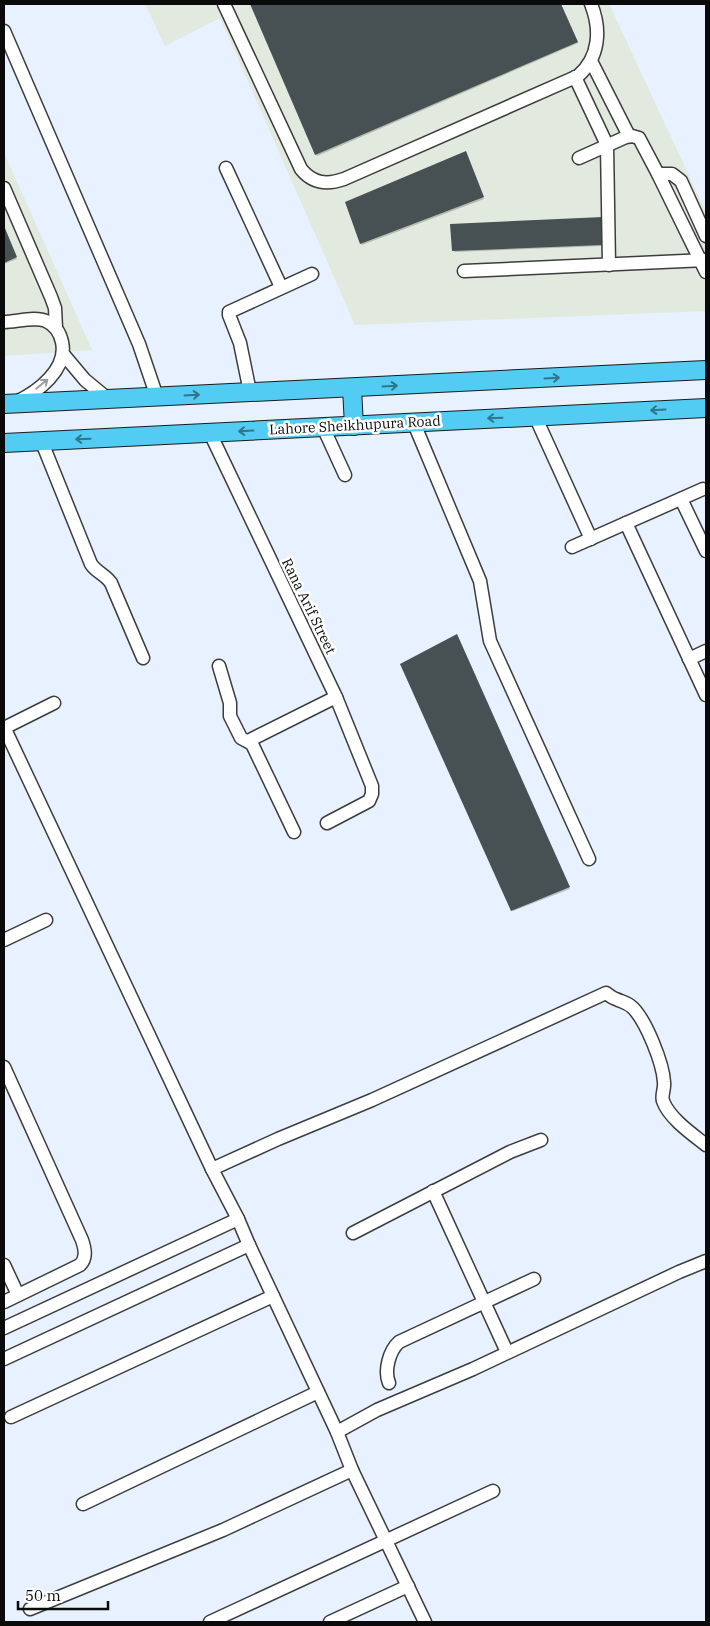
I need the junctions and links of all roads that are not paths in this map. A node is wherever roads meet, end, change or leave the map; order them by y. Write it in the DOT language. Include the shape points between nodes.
graph roads {
  1 [pos="224,4"];
  2 [pos="591,4"];
  3 [pos="4,31"];
  4 [pos="591,61"];
  5 [pos="575,77"];
  6 [pos="629,136"];
  7 [pos="607,145"];
  8 [pos="579,158"];
  9 [pos="226,168"];
  10 [pos="658,174"];
  11 [pos="4,188"];
  12 [pos="706,236"];
  13 [pos="703,260"];
  14 [pos="609,265"];
  15 [pos="464,271"];
  16 [pos="706,272"];
  17 [pos="312,274"];
  18 [pos="281,287"];
  19 [pos="4,322"];
  20 [pos="56,328"];
  21 [pos="64,355"];
  22 [pos="706,370"];
  23 [pos="352,388"];
  24 [pos="250,392"];
  25 [pos="157,397"];
  26 [pos="108,399"];
  27 [pos="7,404"];
  28 [pos="706,408"];
  29 [pos="535,416"];
  30 [pos="413,421"];
  31 [pos="354,426"];
  32 [pos="323,427"];
  33 [pos="210,434"];
  34 [pos="41,440"];
  35 [pos="4,443"];
  36 [pos="345,474"];
  37 [pos="703,489"];
  38 [pos="681,499"];
  39 [pos="626,523"];
  40 [pos="591,539"];
  41 [pos="572,547"];
  42 [pos="706,551"];
  43 [pos="706,651"];
  44 [pos="143,658"];
  45 [pos="689,658"];
  46 [pos="219,666"];
  47 [pos="706,695"];
  48 [pos="336,698"];
  49 [pos="54,703"];
  50 [pos="4,728"];
  51 [pos="248,741"];
  52 [pos="327,823"];
  53 [pos="294,832"];
  54 [pos="589,859"];
  55 [pos="46,920"];
  56 [pos="4,940"];
  57 [pos="4,1067"];
  58 [pos="541,1140"];
  59 [pos="706,1145"];
  60 [pos="212,1169"];
  61 [pos="432,1191"];
  62 [pos="238,1219"];
  63 [pos="353,1233"];
  64 [pos="249,1245"];
  65 [pos="706,1261"];
  66 [pos="4,1265"];
  67 [pos="534,1279"];
  68 [pos="18,1295"];
  69 [pos="274,1296"];
  70 [pos="4,1302"];
  71 [pos="484,1302"];
  72 [pos="4,1328"];
  73 [pos="508,1352"];
  74 [pos="4,1359"];
  75 [pos="389,1383"];
  76 [pos="318,1392"];
  77 [pos="12,1417"];
  78 [pos="337,1432"];
  79 [pos="352,1470"];
  80 [pos="493,1491"];
  81 [pos="83,1504"];
  82 [pos="387,1542"];
  83 [pos="408,1586"];
  84 [pos="30,1609"];
  85 [pos="210,1622"];
  86 [pos="330,1622"];
  87 [pos="425,1622"];
  1 -- 5 [label="street" via="301,169 316,182 344,179"];
  2 -- 4 [label="street" via="597,30"];
  3 -- 25 [label="street" via="139,344"];
  4 -- 5 [label="street"];
  4 -- 6 [label="street"];
  5 -- 7 [label="street"];
  6 -- 7 [label="street"];
  6 -- 10 [label="street" via="640,141"];
  7 -- 8 [label="street"];
  7 -- 14 [label="street"];
  9 -- 18 [label="street"];
  10 -- 12 [label="street" via="672,174 681,181"];
  10 -- 13 [label="street"];
  11 -- 20 [label="street" via="51,297"];
  13 -- 14 [label="street"];
  13 -- 16 [label="street"];
  14 -- 15 [label="street"];
  17 -- 18 [label="street"];
  18 -- 24 [label="street" via="229,312 240,342"];
  19 -- 20 [label="street" via="38,319"];
  20 -- 21 [label="street" via="62,339"];
  21 -- 26 [label="street" via="85,380"];
  27 -- 21 [label="street, one-way" via="19,401 50,377"];
  23 -- 22 [label="highway, one-way"];
  23 -- 24 [label="highway"];
  23 -- 31 [label="highway"];
  25 -- 24 [label="highway, one-way"];
  25 -- 26 [label="highway"];
  26 -- 27 [label="highway"];
  28 -- 29 [label="highway, Lahore Sheikhupura Road, one-way"];
  29 -- 30 [label="highway, Lahore Sheikhupura Road, one-way"];
  29 -- 40 [label="street"];
  30 -- 31 [label="highway, Lahore Sheikhupura Road"];
  30 -- 54 [label="street" via="480,581 490,641"];
  31 -- 32 [label="highway, Lahore Sheikhupura Road"];
  32 -- 33 [label="highway, Lahore Sheikhupura Road, one-way"];
  32 -- 36 [label="street"];
  33 -- 34 [label="highway, Lahore Sheikhupura Road, one-way"];
  33 -- 48 [label="street, Rana Arif Street"];
  34 -- 35 [label="highway, Lahore Sheikhupura Road"];
  34 -- 44 [label="street" via="91,564 111,583"];
  37 -- 38 [label="street"];
  38 -- 39 [label="street"];
  38 -- 42 [label="street"];
  39 -- 40 [label="street"];
  39 -- 45 [label="street"];
  40 -- 41 [label="street"];
  43 -- 45 [label="street"];
  45 -- 47 [label="street"];
  46 -- 51 [label="street" via="230,703 230,716 241,738"];
  48 -- 51 [label="street"];
  48 -- 52 [label="street, Rana Arif Street" via="372,786 372,794 369,800"];
  49 -- 50 [label="street"];
  50 -- 60 [label="street"];
  51 -- 53 [label="street"];
  55 -- 56 [label="street"];
  57 -- 68 [label="street" via="85,1248 80,1265"];
  58 -- 61 [label="street"];
  59 -- 60 [label="street" via="668,1110 662,1099 663,1073 643,1021 627,1003 606,993"];
  60 -- 62 [label="street"];
  61 -- 63 [label="street"];
  61 -- 71 [label="street"];
  62 -- 64 [label="street"];
  62 -- 72 [label="street"];
  64 -- 69 [label="street"];
  64 -- 74 [label="street"];
  65 -- 73 [label="street"];
  66 -- 68 [label="street"];
  67 -- 71 [label="street"];
  68 -- 70 [label="street"];
  69 -- 76 [label="street"];
  69 -- 77 [label="street"];
  71 -- 73 [label="street"];
  71 -- 75 [label="street" via="396,1344 388,1366"];
  73 -- 78 [label="street" via="377,1410"];
  76 -- 78 [label="street"];
  76 -- 81 [label="street"];
  78 -- 79 [label="street"];
  79 -- 82 [label="street"];
  79 -- 84 [label="street" via="223,1530"];
  80 -- 82 [label="street"];
  82 -- 83 [label="street"];
  82 -- 85 [label="street"];
  83 -- 86 [label="street"];
  83 -- 87 [label="street"];
}
